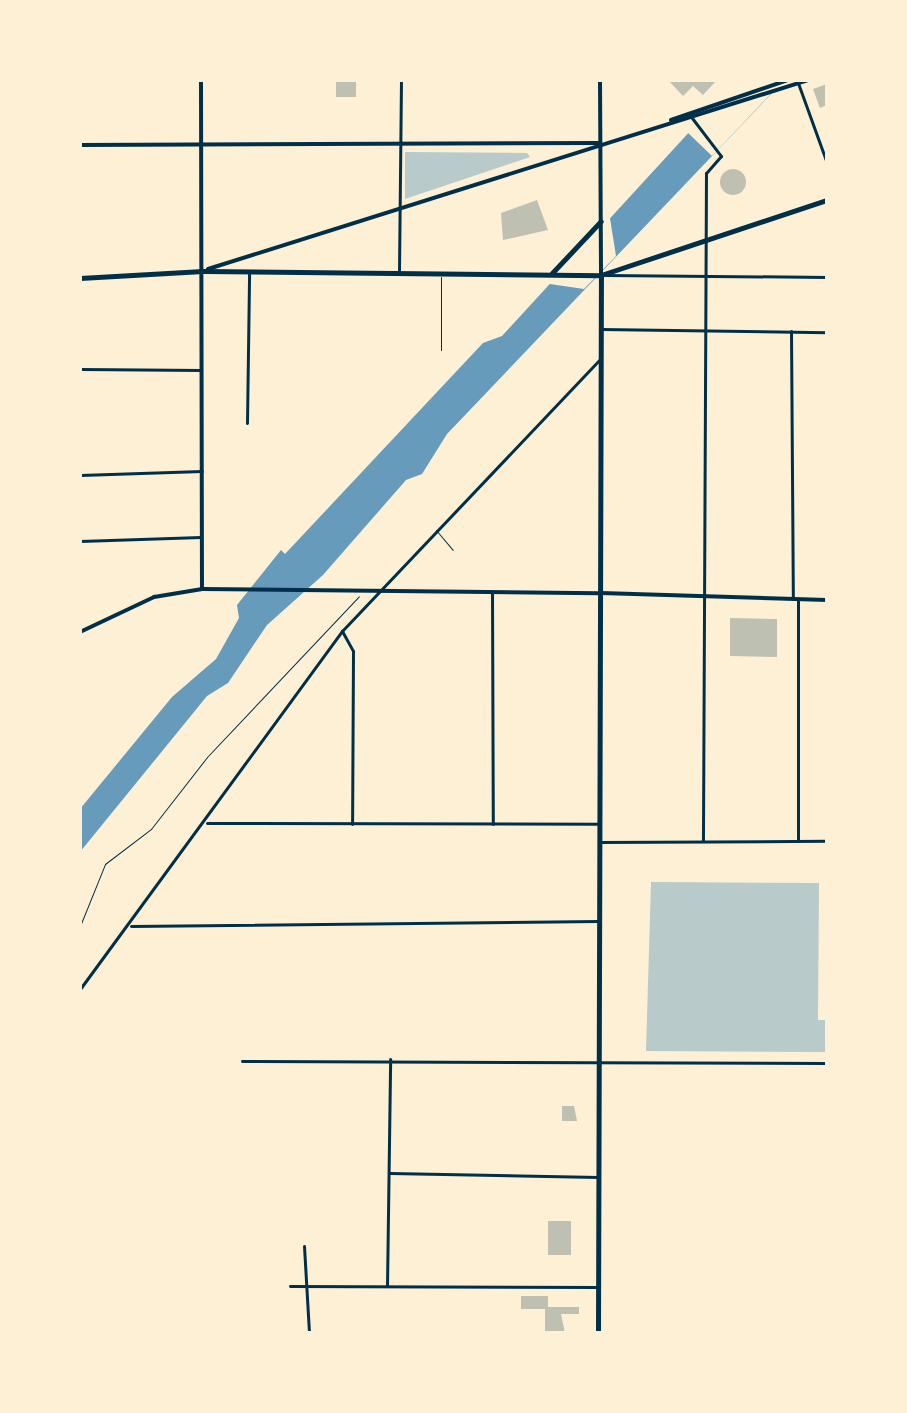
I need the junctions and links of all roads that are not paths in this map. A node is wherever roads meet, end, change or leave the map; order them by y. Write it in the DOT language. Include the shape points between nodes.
graph roads {
  1 [pos="201,80"];
  2 [pos="401,80"];
  3 [pos="600,80"];
  4 [pos="788,80"];
  5 [pos="808,80"];
  6 [pos="797,82"];
  7 [pos="692,116"];
  8 [pos="827,141"];
  9 [pos="600,143"];
  10 [pos="821,143"];
  11 [pos="402,144"];
  12 [pos="80,145"];
  13 [pos="201,145"];
  14 [pos="827,163"];
  15 [pos="827,200"];
  16 [pos="401,207"];
  17 [pos="601,221"];
  18 [pos="709,241"];
  19 [pos="203,271"];
  20 [pos="249,273"];
  21 [pos="441,274"];
  22 [pos="551,274"];
  23 [pos="600,274"];
  24 [pos="399,275"];
  25 [pos="709,277"];
  26 [pos="827,277"];
  27 [pos="80,278"];
  28 [pos="601,329"];
  29 [pos="710,329"];
  30 [pos="791,331"];
  31 [pos="827,332"];
  32 [pos="441,350"];
  33 [pos="601,357"];
  34 [pos="80,369"];
  35 [pos="201,370"];
  36 [pos="247,423"];
  37 [pos="202,471"];
  38 [pos="80,475"];
  39 [pos="436,530"];
  40 [pos="201,537"];
  41 [pos="80,541"];
  42 [pos="453,550"];
  43 [pos="202,589"];
  44 [pos="376,593"];
  45 [pos="492,593"];
  46 [pos="598,593"];
  47 [pos="702,596"];
  48 [pos="795,599"];
  49 [pos="827,600"];
  50 [pos="342,631"];
  51 [pos="80,632"];
  52 [pos="206,823"];
  53 [pos="493,824"];
  54 [pos="600,824"];
  55 [pos="352,825"];
  56 [pos="703,841"];
  57 [pos="798,841"];
  58 [pos="827,841"];
  59 [pos="599,842"];
  60 [pos="599,921"];
  61 [pos="129,926"];
  62 [pos="80,989"];
  63 [pos="599,1057"];
  64 [pos="390,1059"];
  65 [pos="242,1061"];
  66 [pos="827,1063"];
  67 [pos="389,1173"];
  68 [pos="598,1177"];
  69 [pos="304,1246"];
  70 [pos="290,1286"];
  71 [pos="308,1286"];
  72 [pos="387,1286"];
  73 [pos="598,1287"];
  74 [pos="309,1333"];
  75 [pos="598,1333"];
  1 -- 13 [label="main road"];
  2 -- 11 [label="street"];
  3 -- 9 [label="main road"];
  4 -- 7 [label="main road"];
  5 -- 6 [label="main road"];
  6 -- 7 [label="main road"];
  6 -- 10 [label="street"];
  7 -- 9 [label="main road"];
  7 -- 18 [label="street" via="721,156 706,173"];
  8 -- 10 [label="street"];
  9 -- 11 [label="main road"];
  9 -- 16 [label="main road"];
  9 -- 17 [label="main road"];
  10 -- 14 [label="street"];
  11 -- 13 [label="main road"];
  11 -- 16 [label="street"];
  12 -- 13 [label="main road"];
  13 -- 19 [label="main road"];
  15 -- 18 [label="highway"];
  16 -- 19 [label="main road"];
  16 -- 24 [label="street"];
  17 -- 22 [label="highway"];
  17 -- 23 [label="main road"];
  18 -- 23 [label="highway"];
  18 -- 25 [label="street"];
  19 -- 20 [label="highway"];
  19 -- 27 [label="highway"];
  19 -- 35 [label="main road"];
  20 -- 24 [label="highway"];
  20 -- 36 [label="street"];
  21 -- 22 [label="highway"];
  21 -- 24 [label="highway"];
  21 -- 32 [label="lane"];
  22 -- 23 [label="highway"];
  23 -- 25 [label="street"];
  23 -- 28 [label="highway"];
  25 -- 26 [label="street"];
  25 -- 29 [label="street"];
  28 -- 29 [label="street"];
  28 -- 33 [label="highway"];
  29 -- 30 [label="street"];
  29 -- 47 [label="street"];
  30 -- 31 [label="street"];
  30 -- 48 [label="street"];
  33 -- 39 [label="street"];
  33 -- 46 [label="highway"];
  34 -- 35 [label="street"];
  35 -- 37 [label="main road"];
  37 -- 38 [label="street"];
  37 -- 40 [label="main road"];
  39 -- 42 [label="lane"];
  39 -- 44 [label="street"];
  40 -- 41 [label="street"];
  40 -- 43 [label="main road"];
  43 -- 44 [label="main road"];
  43 -- 51 [label="main road" via="154,597"];
  44 -- 45 [label="main road"];
  44 -- 50 [label="street"];
  45 -- 46 [label="main road"];
  45 -- 53 [label="street"];
  46 -- 47 [label="main road"];
  46 -- 54 [label="highway"];
  47 -- 48 [label="main road"];
  47 -- 56 [label="street"];
  48 -- 49 [label="main road"];
  48 -- 57 [label="street"];
  50 -- 52 [label="street" via="291,693"];
  50 -- 55 [label="street" via="353,651"];
  52 -- 55 [label="street"];
  52 -- 61 [label="street"];
  53 -- 54 [label="street"];
  53 -- 55 [label="street"];
  54 -- 59 [label="highway"];
  56 -- 57 [label="street"];
  56 -- 59 [label="street"];
  57 -- 58 [label="street"];
  59 -- 60 [label="highway"];
  60 -- 61 [label="street"];
  60 -- 63 [label="highway"];
  61 -- 62 [label="street"];
  63 -- 64 [label="street"];
  63 -- 66 [label="street"];
  63 -- 68 [label="highway"];
  64 -- 65 [label="street"];
  64 -- 67 [label="street"];
  67 -- 68 [label="street"];
  67 -- 72 [label="street"];
  68 -- 73 [label="highway"];
  69 -- 71 [label="street"];
  70 -- 71 [label="street"];
  71 -- 72 [label="street"];
  71 -- 74 [label="street"];
  72 -- 73 [label="street"];
  73 -- 75 [label="highway"];
}
